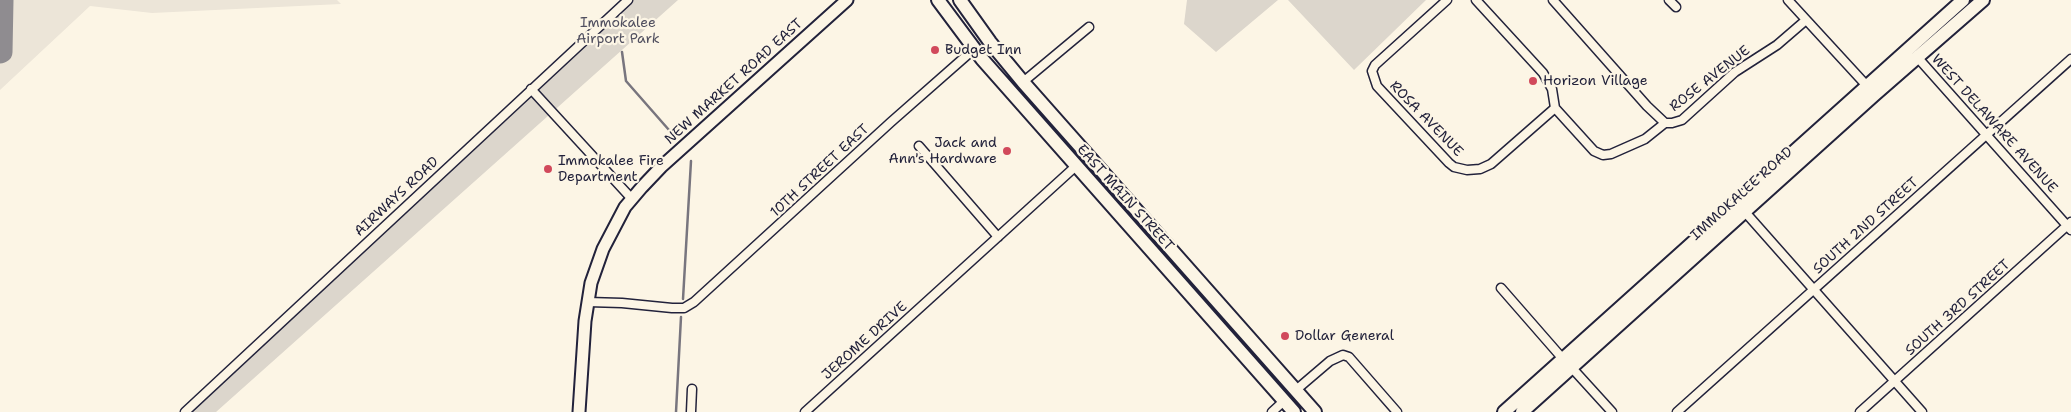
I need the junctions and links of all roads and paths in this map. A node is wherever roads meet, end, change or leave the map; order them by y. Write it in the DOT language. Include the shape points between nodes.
graph roads {
  1 [pos="628,0"];
  2 [pos="847,0"];
  3 [pos="938,0"];
  4 [pos="960,0"];
  5 [pos="1447,0"];
  6 [pos="1476,0"];
  7 [pos="1552,0"];
  8 [pos="1669,0"];
  9 [pos="1788,0"];
  10 [pos="1963,0"];
  11 [pos="1983,0"];
  12 [pos="1676,7"];
  13 [pos="1806,20"];
  14 [pos="1089,27"];
  15 [pos="1909,48"];
  16 [pos="974,49"];
  17 [pos="1918,58"];
  18 [pos="2071,59"];
  19 [pos="1023,82"];
  20 [pos="531,88"];
  21 [pos="1870,91"];
  22 [pos="1556,108"];
  23 [pos="1665,122"];
  24 [pos="1987,134"];
  25 [pos="920,146"];
  26 [pos="1088,156"];
  27 [pos="1076,166"];
  28 [pos="632,199"];
  29 [pos="1741,207"];
  30 [pos="2070,226"];
  31 [pos="998,237"];
  32 [pos="1501,288"];
  33 [pos="1814,289"];
  34 [pos="588,302"];
  35 [pos="1567,363"];
  36 [pos="1895,381"];
  37 [pos="692,389"];
  38 [pos="1296,390"];
  39 [pos="1284,401"];
  40 [pos="185,412"];
  41 [pos="580,412"];
  42 [pos="691,412"];
  43 [pos="806,412"];
  44 [pos="1272,412"];
  45 [pos="1294,412"];
  46 [pos="1315,412"];
  47 [pos="1397,412"];
  48 [pos="1504,412"];
  49 [pos="1522,412"];
  50 [pos="1612,412"];
  51 [pos="1677,412"];
  52 [pos="1860,412"];
  53 [pos="1922,412"];
  1 -- 20 [label="street, AIRWAYS ROAD"];
  2 -- 28 [label="main road, NEW MARKET ROAD EAST" via="661,167"];
  3 -- 16 [label="main road, EAST MAIN STREET"];
  4 -- 19 [label="main road, EAST MAIN STREET"];
  5 -- 22 [label="street, ROSA AVENUE" via="1375,64 1372,71 1378,86 1449,163 1467,170 1491,164"];
  6 -- 22 [label="street" via="1543,73 1552,89"];
  7 -- 23 [label="street, ROSE AVENUE"];
  8 -- 12 [label="street"];
  9 -- 13 [label="street"];
  10 -- 15 [label="main road, IMMOKALEE ROAD"];
  11 -- 17 [label="main road, IMMOKALEE ROAD"];
  13 -- 21 [label="street"];
  13 -- 23 [label="street, ROSE AVENUE" via="1777,45 1735,72 1682,120"];
  14 -- 19 [label="street"];
  15 -- 17 [label="main road"];
  15 -- 21 [label="main road, IMMOKALEE ROAD"];
  16 -- 27 [label="main road, EAST MAIN STREET"];
  16 -- 34 [label="street, 10TH STREET EAST" via="694,302 681,308"];
  17 -- 21 [label="main road, IMMOKALEE ROAD"];
  17 -- 24 [label="street, WEST DELAWARE AVENUE"];
  18 -- 24 [label="street, SOUTH 2ND STREET"];
  19 -- 26 [label="main road, EAST MAIN STREET"];
  20 -- 28 [label="street"];
  20 -- 40 [label="street, AIRWAYS ROAD"];
  21 -- 29 [label="main road, IMMOKALEE ROAD"];
  22 -- 23 [label="street" via="1602,155 1612,154 1645,139"];
  24 -- 30 [label="street, WEST DELAWARE AVENUE"];
  24 -- 33 [label="street, SOUTH 2ND STREET"];
  25 -- 31 [label="street"];
  26 -- 27 [label="main road"];
  26 -- 38 [label="main road, EAST MAIN STREET"];
  27 -- 31 [label="street, JEROME DRIVE"];
  27 -- 39 [label="main road, EAST MAIN STREET"];
  28 -- 34 [label="main road, NEW MARKET ROAD EAST" via="602,248"];
  29 -- 33 [label="street"];
  29 -- 35 [label="main road, IMMOKALEE ROAD"];
  30 -- 36 [label="street, SOUTH 3RD STREET"];
  31 -- 43 [label="street, JEROME DRIVE"];
  32 -- 35 [label="street"];
  33 -- 36 [label="street"];
  33 -- 51 [label="street, SOUTH 2ND STREET"];
  34 -- 41 [label="main road, NEW MARKET ROAD EAST"];
  35 -- 48 [label="main road, IMMOKALEE ROAD"];
  35 -- 49 [label="main road, IMMOKALEE ROAD"];
  35 -- 50 [label="street"];
  36 -- 52 [label="street, SOUTH 3RD STREET"];
  36 -- 53 [label="street"];
  37 -- 42 [label="street"];
  38 -- 39 [label="main road"];
  38 -- 46 [label="main road, EAST MAIN STREET"];
  38 -- 47 [label="street" via="1330,361 1343,355 1349,357"];
  39 -- 44 [label="street"];
  39 -- 45 [label="main road, EAST MAIN STREET"];
}
